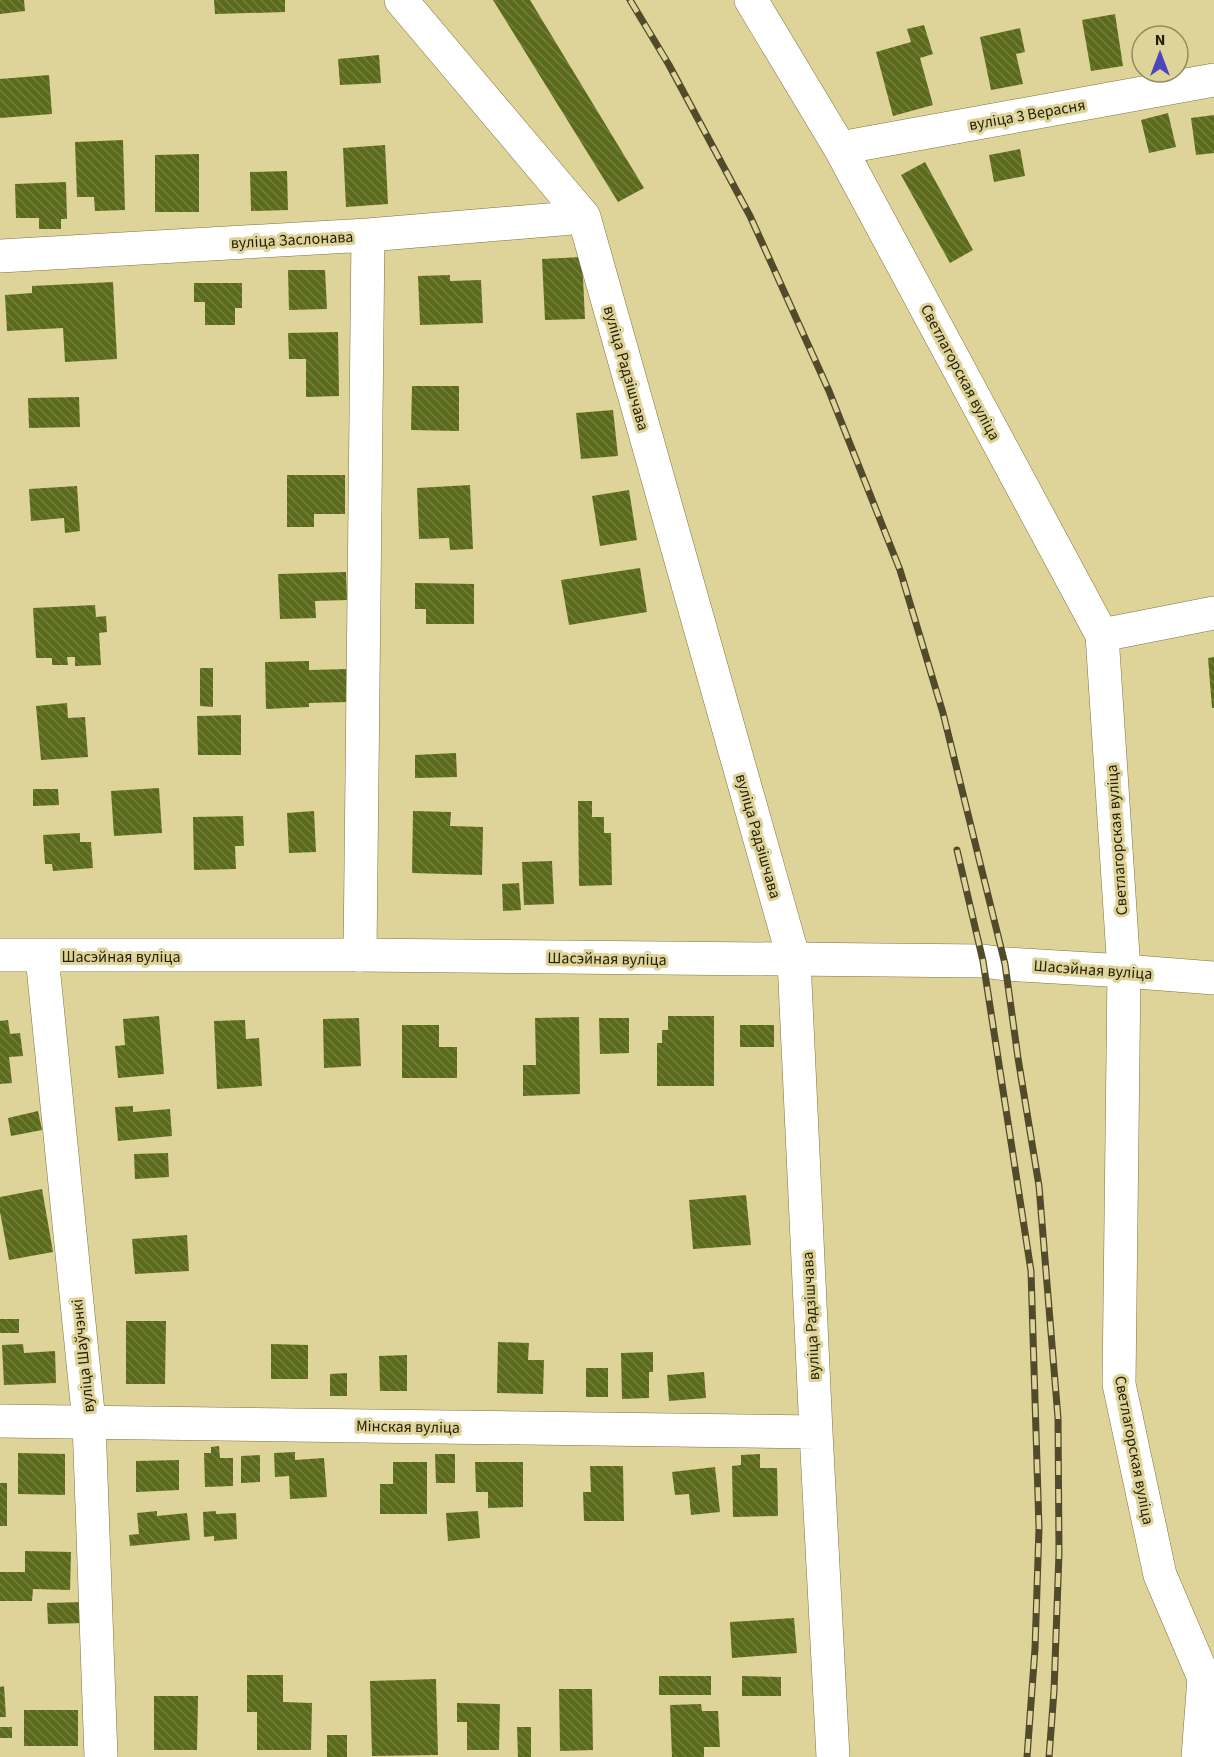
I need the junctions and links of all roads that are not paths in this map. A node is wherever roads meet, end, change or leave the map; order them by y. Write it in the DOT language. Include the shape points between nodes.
graph roads {
  1 [pos="400,0"];
  2 [pos="751,0"];
  3 [pos="1214,80"];
  4 [pos="840,148"];
  5 [pos="584,217"];
  6 [pos="368,235"];
  7 [pos="0,256"];
  8 [pos="1214,613"];
  9 [pos="1102,635"];
  10 [pos="0,956"];
  11 [pos="42,956"];
  12 [pos="360,956"];
  13 [pos="794,960"];
  14 [pos="1124,971"];
  15 [pos="1214,978"];
  16 [pos="0,1421"];
  17 [pos="89,1422"];
  18 [pos="816,1432"];
  19 [pos="101,1757"];
  20 [pos="833,1757"];
  21 [pos="1198,1757"];
  1 -- 5 [label="street, вуліца Радзішчава"];
  2 -- 4 [label="street, Светлагорская вуліца"];
  3 -- 4 [label="street, вуліца 3 Верасня"];
  4 -- 9 [label="street, Светлагорская вуліца"];
  5 -- 6 [label="street, вуліца Заслонава"];
  5 -- 13 [label="street, вуліца Радзішчава"];
  6 -- 7 [label="street, вуліца Заслонава"];
  6 -- 12 [label="street"];
  8 -- 9 [label="street"];
  9 -- 14 [label="street, Светлагорская вуліца"];
  10 -- 11 [label="street, Шасэйная вуліца"];
  11 -- 12 [label="street, Шасэйная вуліца"];
  11 -- 17 [label="street, вуліца Шаўчэнкі"];
  12 -- 13 [label="street, Шасэйная вуліца"];
  13 -- 14 [label="street, Шасэйная вуліца" via="983,961"];
  13 -- 18 [label="street, вуліца Радзішчава"];
  14 -- 15 [label="street, Шасэйная вуліца"];
  14 -- 21 [label="street, Светлагорская вуліца" via="1119,1384 1160,1575 1204,1678"];
  16 -- 17 [label="street, Мінская вуліца"];
  17 -- 18 [label="street, Мінская вуліца"];
  17 -- 19 [label="street, вуліца Шаўчэнкі"];
  18 -- 20 [label="street, вуліца Радзішчава"];
}
